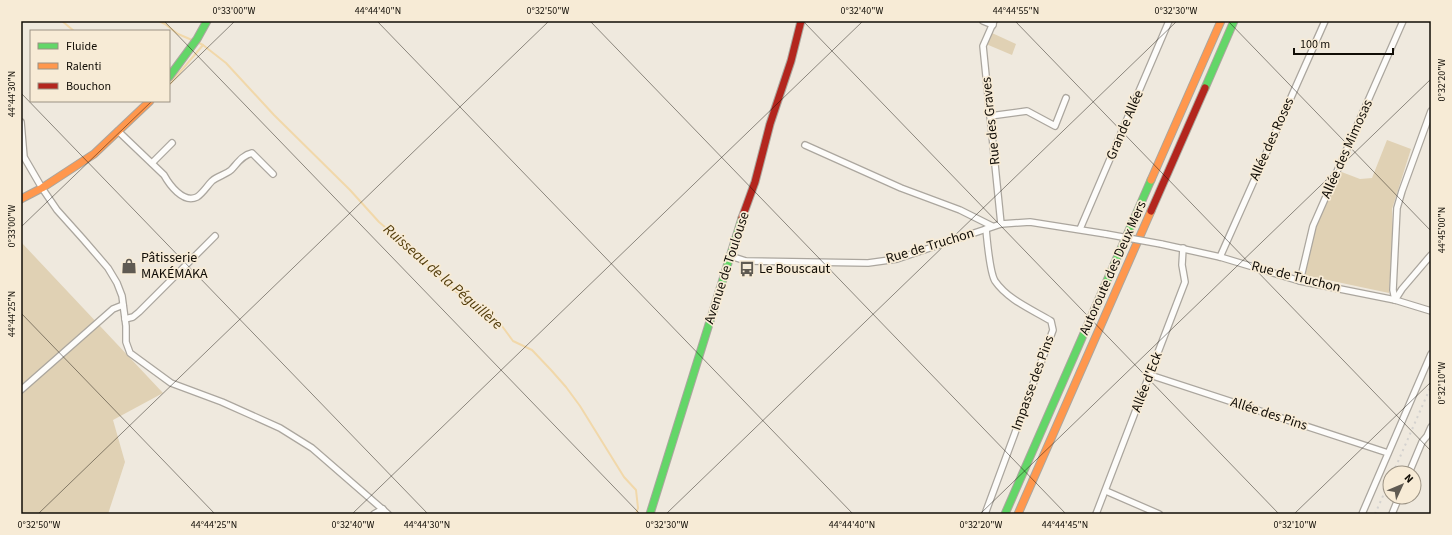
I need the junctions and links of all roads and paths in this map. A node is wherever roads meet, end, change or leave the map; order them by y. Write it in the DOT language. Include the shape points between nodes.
graph roads {
  1 [pos="207,21"];
  2 [pos="801,21"];
  3 [pos="983,21"];
  4 [pos="1169,21"];
  5 [pos="1221,21"];
  6 [pos="1234,21"];
  7 [pos="1326,21"];
  8 [pos="1403,21"];
  9 [pos="994,23"];
  10 [pos="170,76"];
  11 [pos="1066,98"];
  12 [pos="149,102"];
  13 [pos="1431,111"];
  14 [pos="990,116"];
  15 [pos="21,122"];
  16 [pos="118,131"];
  17 [pos="172,143"];
  18 [pos="805,146"];
  19 [pos="152,163"];
  20 [pos="273,174"];
  21 [pos="42,188"];
  22 [pos="21,199"];
  23 [pos="1001,224"];
  24 [pos="992,226"];
  25 [pos="986,229"];
  26 [pos="1080,229"];
  27 [pos="215,236"];
  28 [pos="1183,248"];
  29 [pos="1431,255"];
  30 [pos="730,256"];
  31 [pos="1220,257"];
  32 [pos="1300,281"];
  33 [pos="1395,300"];
  34 [pos="123,305"];
  35 [pos="1431,311"];
  36 [pos="125,319"];
  37 [pos="1431,354"];
  38 [pos="1150,375"];
  39 [pos="21,390"];
  40 [pos="1431,427"];
  41 [pos="1429,437"];
  42 [pos="1388,453"];
  43 [pos="1412,465"];
  44 [pos="1106,491"];
  45 [pos="382,509"];
  46 [pos="374,514"];
  47 [pos="388,514"];
  48 [pos="650,514"];
  49 [pos="985,514"];
  50 [pos="1005,514"];
  51 [pos="1018,514"];
  52 [pos="1096,514"];
  53 [pos="1159,514"];
  54 [pos="1362,514"];
  1 -- 10 [label="main road"];
  2 -- 30 [label="main road, Avenue de Toulouse" via="755,182"];
  3 -- 9 [label="street"];
  4 -- 26 [label="street, Grande Allée"];
  5 -- 50 [label="main road, Autoroute des Deux Mers"];
  6 -- 51 [label="main road, Autoroute des Deux Mers"];
  7 -- 31 [label="street, Allée des Roses"];
  8 -- 32 [label="street, Allée des Mimosas" via="1313,226"];
  9 -- 14 [label="street, Rue des Graves" via="983,46"];
  11 -- 14 [label="street" via="1055,126 1027,111"];
  12 -- 16 [label="main road"];
  13 -- 33 [label="street" via="1397,208 1393,290"];
  14 -- 23 [label="street, Rue des Graves"];
  15 -- 21 [label="street" via="24,156"];
  16 -- 19 [label="street"];
  16 -- 21 [label="main road" via="94,154"];
  17 -- 19 [label="street"];
  18 -- 24 [label="street" via="901,188 960,210"];
  19 -- 20 [label="street" via="180,194 191,198 197,197 212,181 230,171 247,154 252,153"];
  21 -- 22 [label="main road"];
  21 -- 34 [label="street" via="57,210 108,268 117,283"];
  23 -- 24 [label="street, Rue de Truchon"];
  23 -- 26 [label="street, Rue de Truchon" via="1030,222"];
  24 -- 25 [label="street, Rue de Truchon"];
  25 -- 30 [label="street, Rue de Truchon" via="898,259 868,263 746,261"];
  25 -- 49 [label="street, Impasse des Pins" via="995,280 1010,296 1051,321 1053,330"];
  26 -- 28 [label="street, Rue de Truchon, bridge"];
  27 -- 36 [label="street" via="139,312"];
  28 -- 31 [label="street, Rue de Truchon"];
  28 -- 38 [label="street, Allée d'Eck" via="1185,282"];
  29 -- 33 [label="street"];
  30 -- 48 [label="main road, Avenue de Toulouse"];
  31 -- 32 [label="street, Rue de Truchon"];
  32 -- 33 [label="street, Rue de Truchon"];
  33 -- 35 [label="street, Rue de Truchon"];
  34 -- 36 [label="street"];
  34 -- 39 [label="street" via="113,309"];
  36 -- 45 [label="street" via="126,342 130,353 171,383 280,428 312,448"];
  37 -- 42 [label="street"];
  38 -- 42 [label="street, Allée des Pins"];
  38 -- 44 [label="street, Allée d'Eck"];
  40 -- 41 [label="street"];
  41 -- 43 [label="street" via="1422,442"];
  42 -- 54 [label="street"];
  44 -- 52 [label="street, Allée d'Eck"];
  44 -- 53 [label="street"];
  45 -- 46 [label="street"];
  45 -- 47 [label="street"];
}
